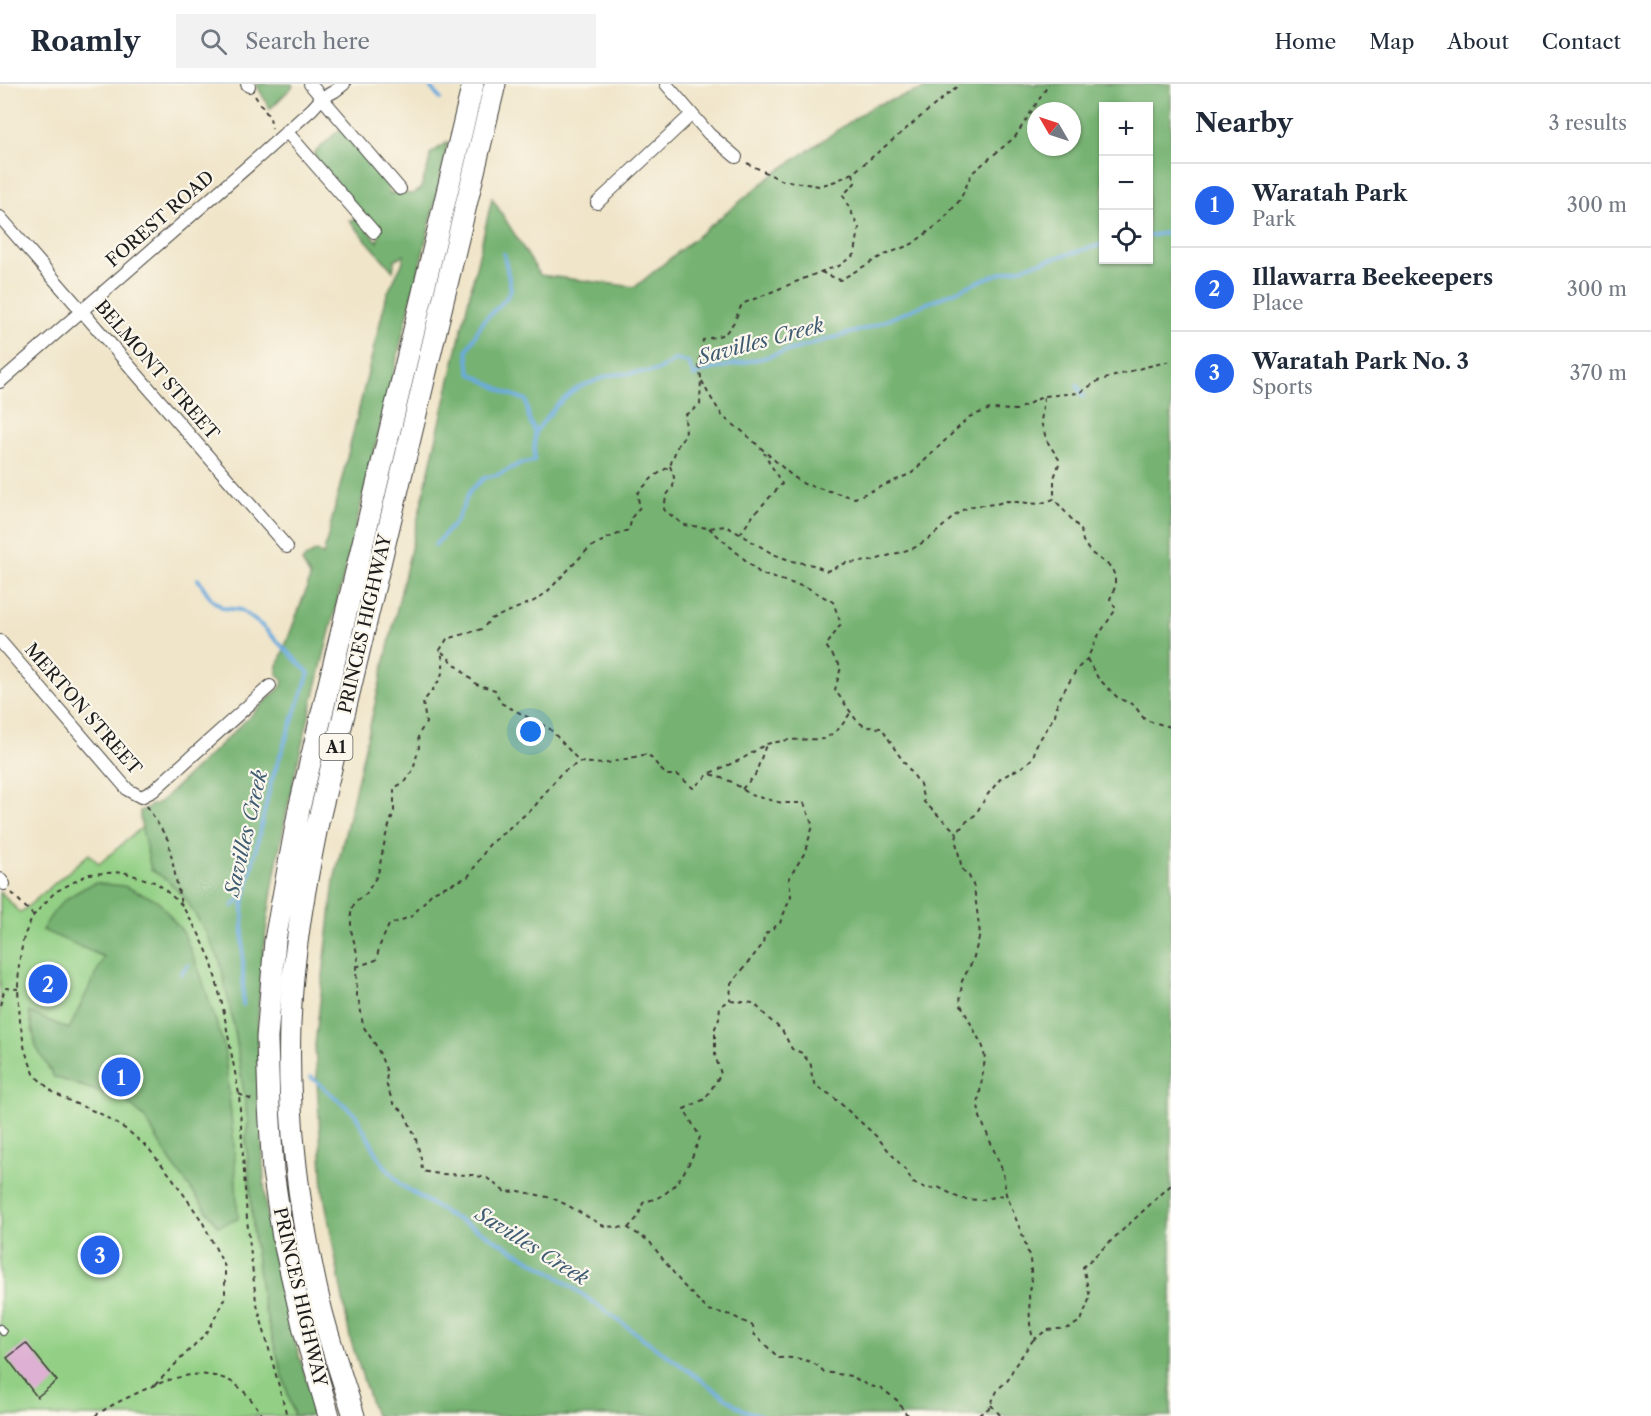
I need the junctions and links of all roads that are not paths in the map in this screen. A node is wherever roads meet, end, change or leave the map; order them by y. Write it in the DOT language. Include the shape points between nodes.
graph roads {
  1 [pos="309,84"];
  2 [pos="344,84"];
  3 [pos="473,84"];
  4 [pos="495,84"];
  5 [pos="666,84"];
  6 [pos="322,98"];
  7 [pos="691,115"];
  8 [pos="286,131"];
  9 [pos="736,157"];
  10 [pos="400,189"];
  11 [pos="597,203"];
  12 [pos="0,217"];
  13 [pos="374,232"];
  14 [pos="81,310"];
  15 [pos="0,382"];
  16 [pos="287,547"];
  17 [pos="0,641"];
  18 [pos="270,686"];
  19 [pos="329,1416"];
  20 [pos="354,1416"];
  1 -- 6 [label="street"];
  2 -- 6 [label="street, FOREST ROAD"];
  3 -- 19 [label="highway, PRINCES HIGHWAY / A1" via="299,809 275,940 267,1038 273,1171 283,1238 304,1330"];
  4 -- 20 [label="highway, PRINCES HIGHWAY / A1" via="316,827 295,958 290,1067 299,1196 322,1310"];
  5 -- 7 [label="street"];
  6 -- 8 [label="street, FOREST ROAD"];
  6 -- 10 [label="street"];
  7 -- 9 [label="street"];
  7 -- 11 [label="street"];
  8 -- 13 [label="street"];
  8 -- 14 [label="street, FOREST ROAD"];
  12 -- 14 [label="street, BELMONT STREET"];
  14 -- 15 [label="street, FOREST ROAD"];
  14 -- 16 [label="street, BELMONT STREET"];
  17 -- 18 [label="street, MERTON STREET" via="128,790 141,797 153,791"];
}
